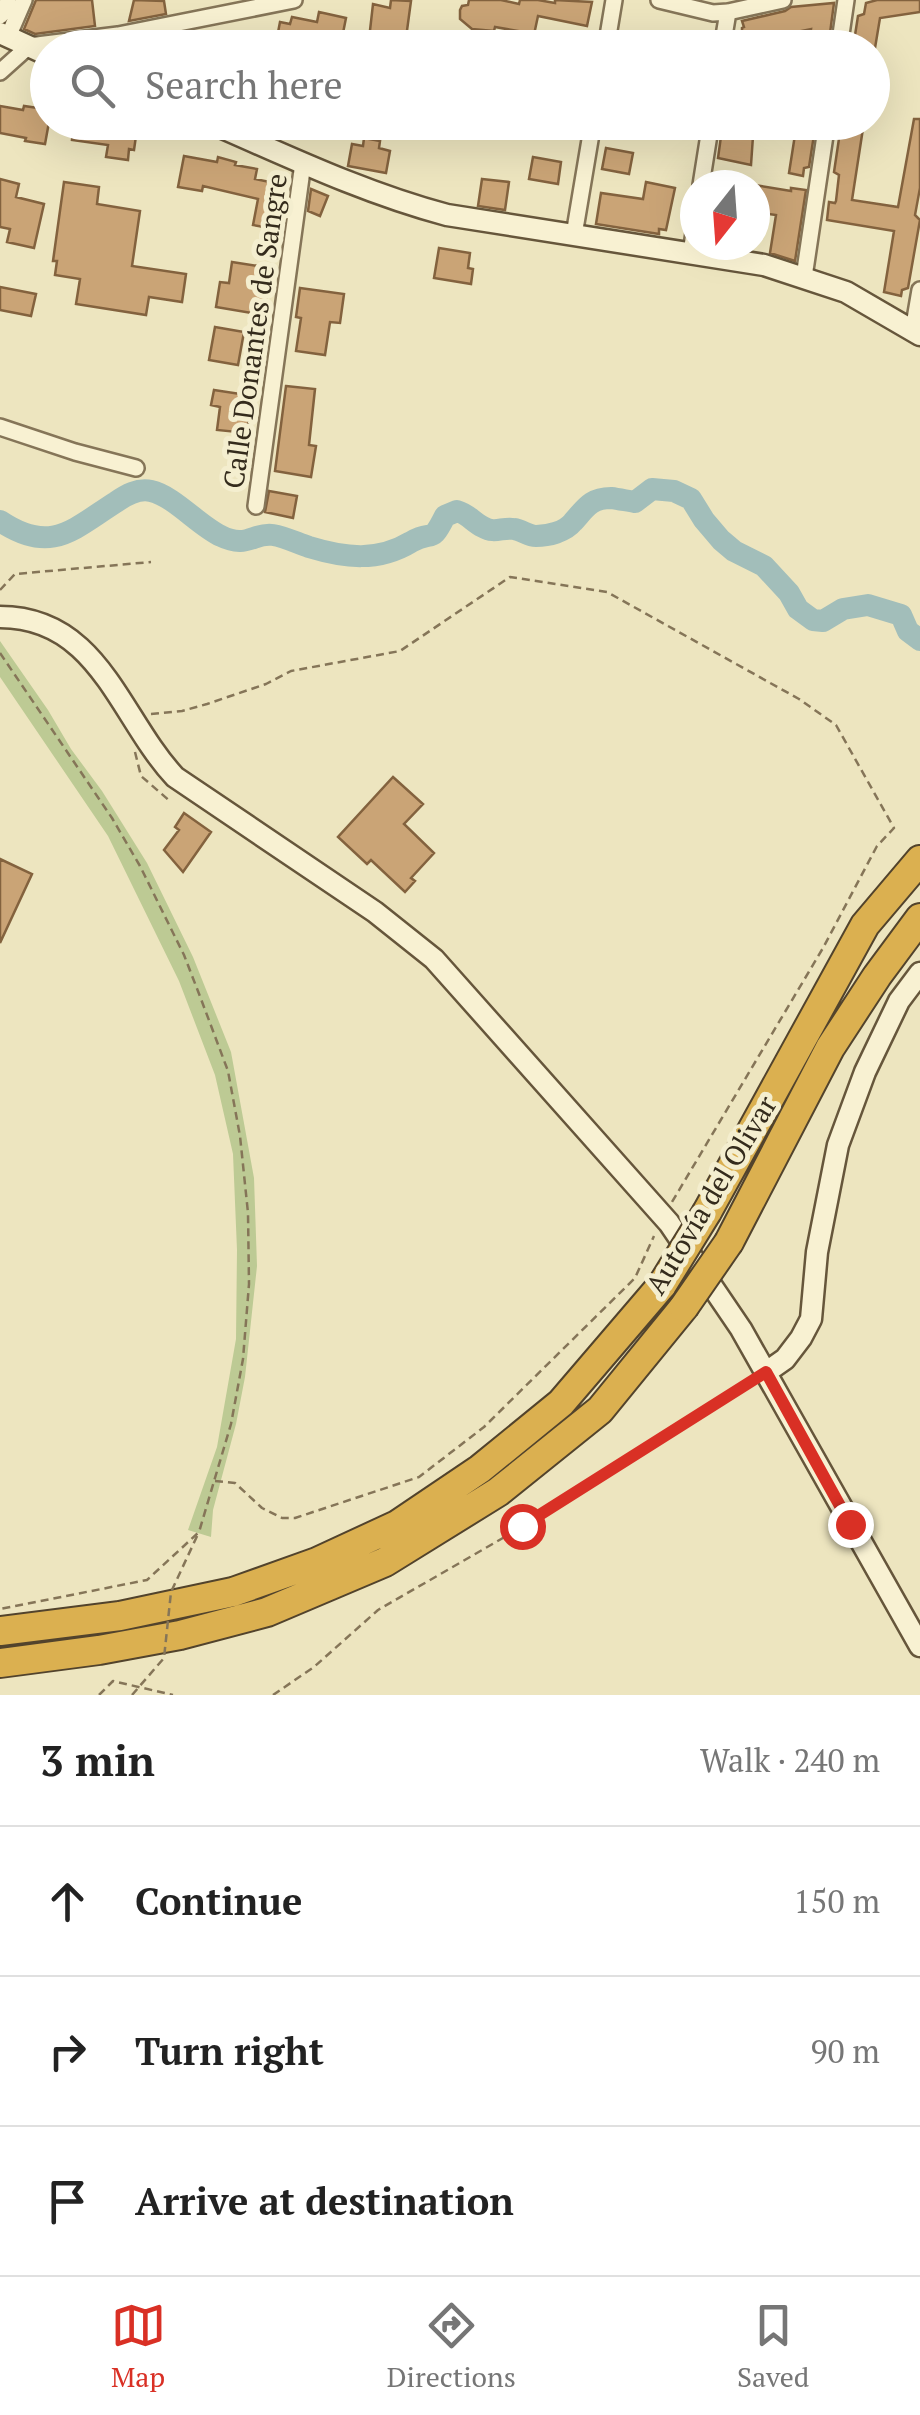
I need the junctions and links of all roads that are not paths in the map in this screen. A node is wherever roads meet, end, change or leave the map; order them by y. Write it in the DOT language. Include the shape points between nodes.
graph roads {
  1 [pos="8,0"];
  2 [pos="24,0"];
  3 [pos="198,0"];
  4 [pos="294,0"];
  5 [pos="614,0"];
  6 [pos="659,0"];
  7 [pos="783,0"];
  8 [pos="846,0"];
  9 [pos="728,12"];
  10 [pos="0,16"];
  11 [pos="200,19"];
  12 [pos="140,30"];
  13 [pos="609,30"];
  14 [pos="725,30"];
  15 [pos="842,30"];
  16 [pos="4,35"];
  17 [pos="30,46"];
  18 [pos="30,55"];
  19 [pos="0,72"];
  20 [pos="250,140"];
  21 [pos="590,140"];
  22 [pos="708,140"];
  23 [pos="824,140"];
  24 [pos="303,163"];
  25 [pos="703,170"];
  26 [pos="574,235"];
  27 [pos="680,252"];
  28 [pos="731,260"];
  29 [pos="804,276"];
  30 [pos="920,290"];
  31 [pos="916,333"];
  32 [pos="0,428"];
  33 [pos="136,468"];
  34 [pos="256,506"];
  35 [pos="0,618"];
  36 [pos="920,860"];
  37 [pos="920,918"];
  38 [pos="920,972"];
  39 [pos="766,1372"];
  40 [pos="0,1631"];
  41 [pos="920,1646"];
  42 [pos="0,1663"];
  1 -- 10 [label="street"];
  2 -- 16 [label="street"];
  3 -- 11 [label="street"];
  4 -- 11 [label="street"];
  5 -- 13 [label="street"];
  6 -- 9 [label="street"];
  7 -- 9 [label="street"];
  8 -- 15 [label="street"];
  9 -- 14 [label="street"];
  11 -- 12 [label="street"];
  16 -- 17 [label="street"];
  18 -- 19 [label="street"];
  20 -- 24 [label="street"];
  21 -- 26 [label="street"];
  22 -- 25 [label="street"];
  23 -- 29 [label="street"];
  24 -- 26 [label="street" via="447,215"];
  24 -- 34 [label="street, Calle Donantes de Sangre"];
  26 -- 27 [label="street"];
  28 -- 29 [label="street"];
  29 -- 31 [label="street"];
  30 -- 31 [label="street"];
  32 -- 33 [label="street"];
  35 -- 39 [label="street" via="43,625 78,644 175,777 434,959 663,1216"];
  36 -- 40 [label="highway, Autovía del Olivar, bridge" via="865,926 662,1285 561,1403 398,1525 318,1562 233,1592 120,1616"];
  37 -- 42 [label="highway, Autovía del Olivar, bridge" via="830,1048 728,1242 600,1410 498,1492 385,1562 267,1612 100,1650"];
  38 -- 39 [label="street" via="865,1072 838,1145 810,1318 785,1359"];
  39 -- 41 [label="street"];
}
